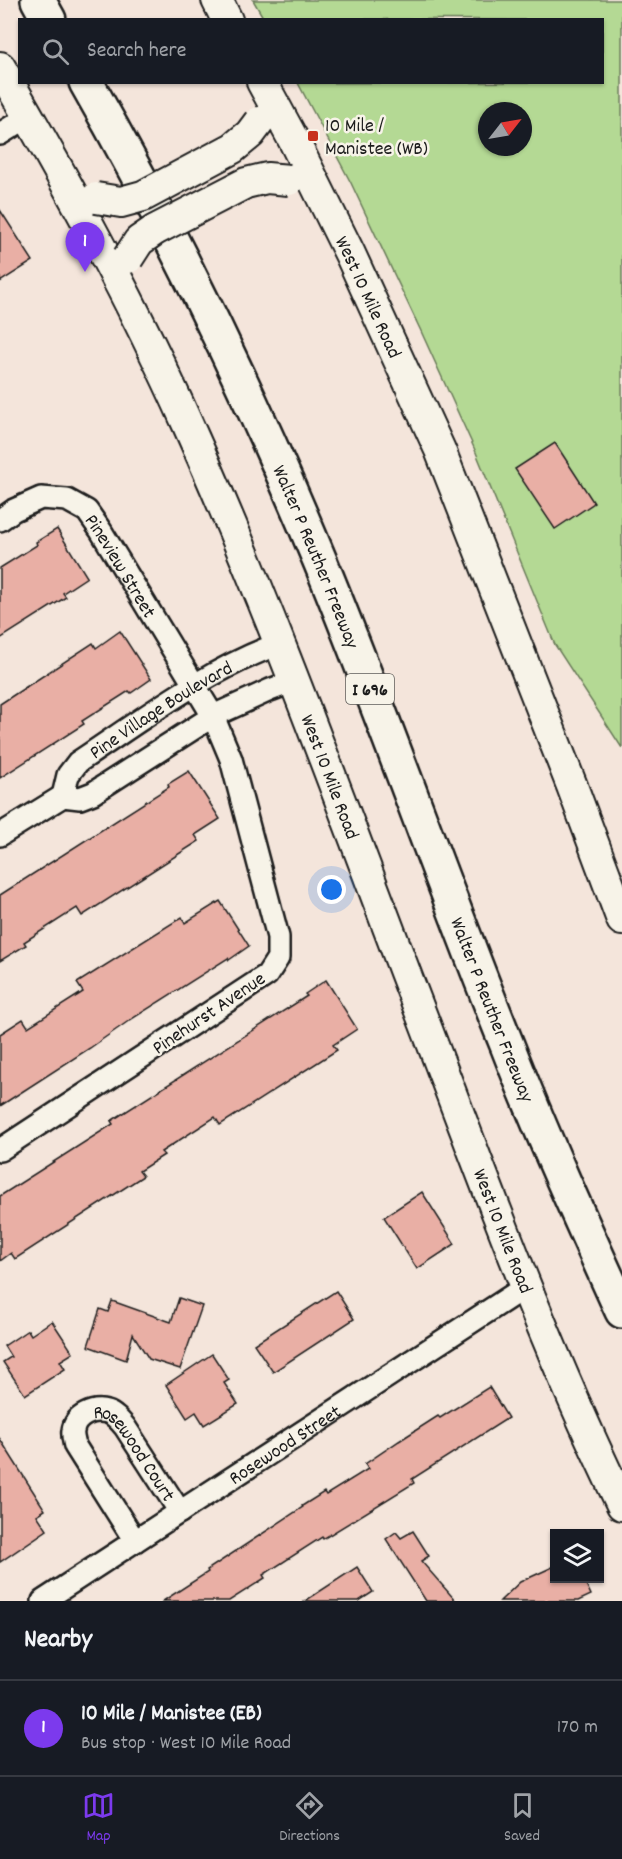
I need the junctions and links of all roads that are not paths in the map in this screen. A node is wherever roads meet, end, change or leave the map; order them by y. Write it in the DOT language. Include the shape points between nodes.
graph roads {
  1 [pos="38,0"];
  2 [pos="217,0"];
  3 [pos="48,18"];
  4 [pos="226,18"];
  5 [pos="0,67"];
  6 [pos="87,84"];
  7 [pos="263,100"];
  8 [pos="29,116"];
  9 [pos="0,134"];
  10 [pos="64,178"];
  11 [pos="324,202"];
  12 [pos="123,291"];
  13 [pos="0,520"];
  14 [pos="279,644"];
  15 [pos="294,681"];
  16 [pos="204,701"];
  17 [pos="63,796"];
  18 [pos="0,835"];
  19 [pos="622,920"];
  20 [pos="0,1150"];
  21 [pos="525,1287"];
  22 [pos="622,1311"];
  23 [pos="622,1505"];
  24 [pos="180,1512"];
  25 [pos="135,1541"];
  26 [pos="43,1601"];
  1 -- 3 [label="highway"];
  2 -- 4 [label="main road"];
  5 -- 8 [label="main road, West 10 Mile Road"];
  6 -- 22 [label="highway, Walter P Reuther Freeway / I 696" via="151,201 266,435 358,657 548,1147"];
  7 -- 10 [label="main road, bridge" via="250,134 233,148 143,196 121,201 96,198"];
  7 -- 11 [label="main road, West 10 Mile Road"];
  8 -- 9 [label="street"];
  8 -- 10 [label="main road, West 10 Mile Road"];
  10 -- 12 [label="main road, West 10 Mile Road"];
  11 -- 12 [label="main road, bridge" via="289,180 267,178 246,183 140,241 124,268"];
  11 -- 19 [label="main road, West 10 Mile Road" via="440,450"];
  12 -- 14 [label="main road, West 10 Mile Road" via="186,421"];
  13 -- 16 [label="street, Pineview Street" via="41,498 67,500 87,511"];
  14 -- 15 [label="main road, West 10 Mile Road"];
  14 -- 16 [label="street, Pine Village Boulevard" via="254,652"];
  15 -- 16 [label="street, Pine Village Boulevard" via="270,690"];
  15 -- 21 [label="main road, West 10 Mile Road"];
  16 -- 17 [label="street, Pine Village Boulevard" via="93,793 80,798"];
  16 -- 17 [label="street, Pine Village Boulevard" via="78,762 68,775"];
  16 -- 20 [label="street, Pinehurst Avenue" via="231,759 278,937 278,958 267,975"];
  17 -- 18 [label="street, Pine Village Boulevard"];
  21 -- 23 [label="main road, West 10 Mile Road"];
  21 -- 24 [label="street, Rosewood Street"];
  24 -- 25 [label="street, Rosewood Street"];
  24 -- 25 [label="street, Rosewood Court" via="117,1418 94,1410 86,1414 74,1425 75,1446"];
  25 -- 26 [label="street, Rosewood Street"];
}
